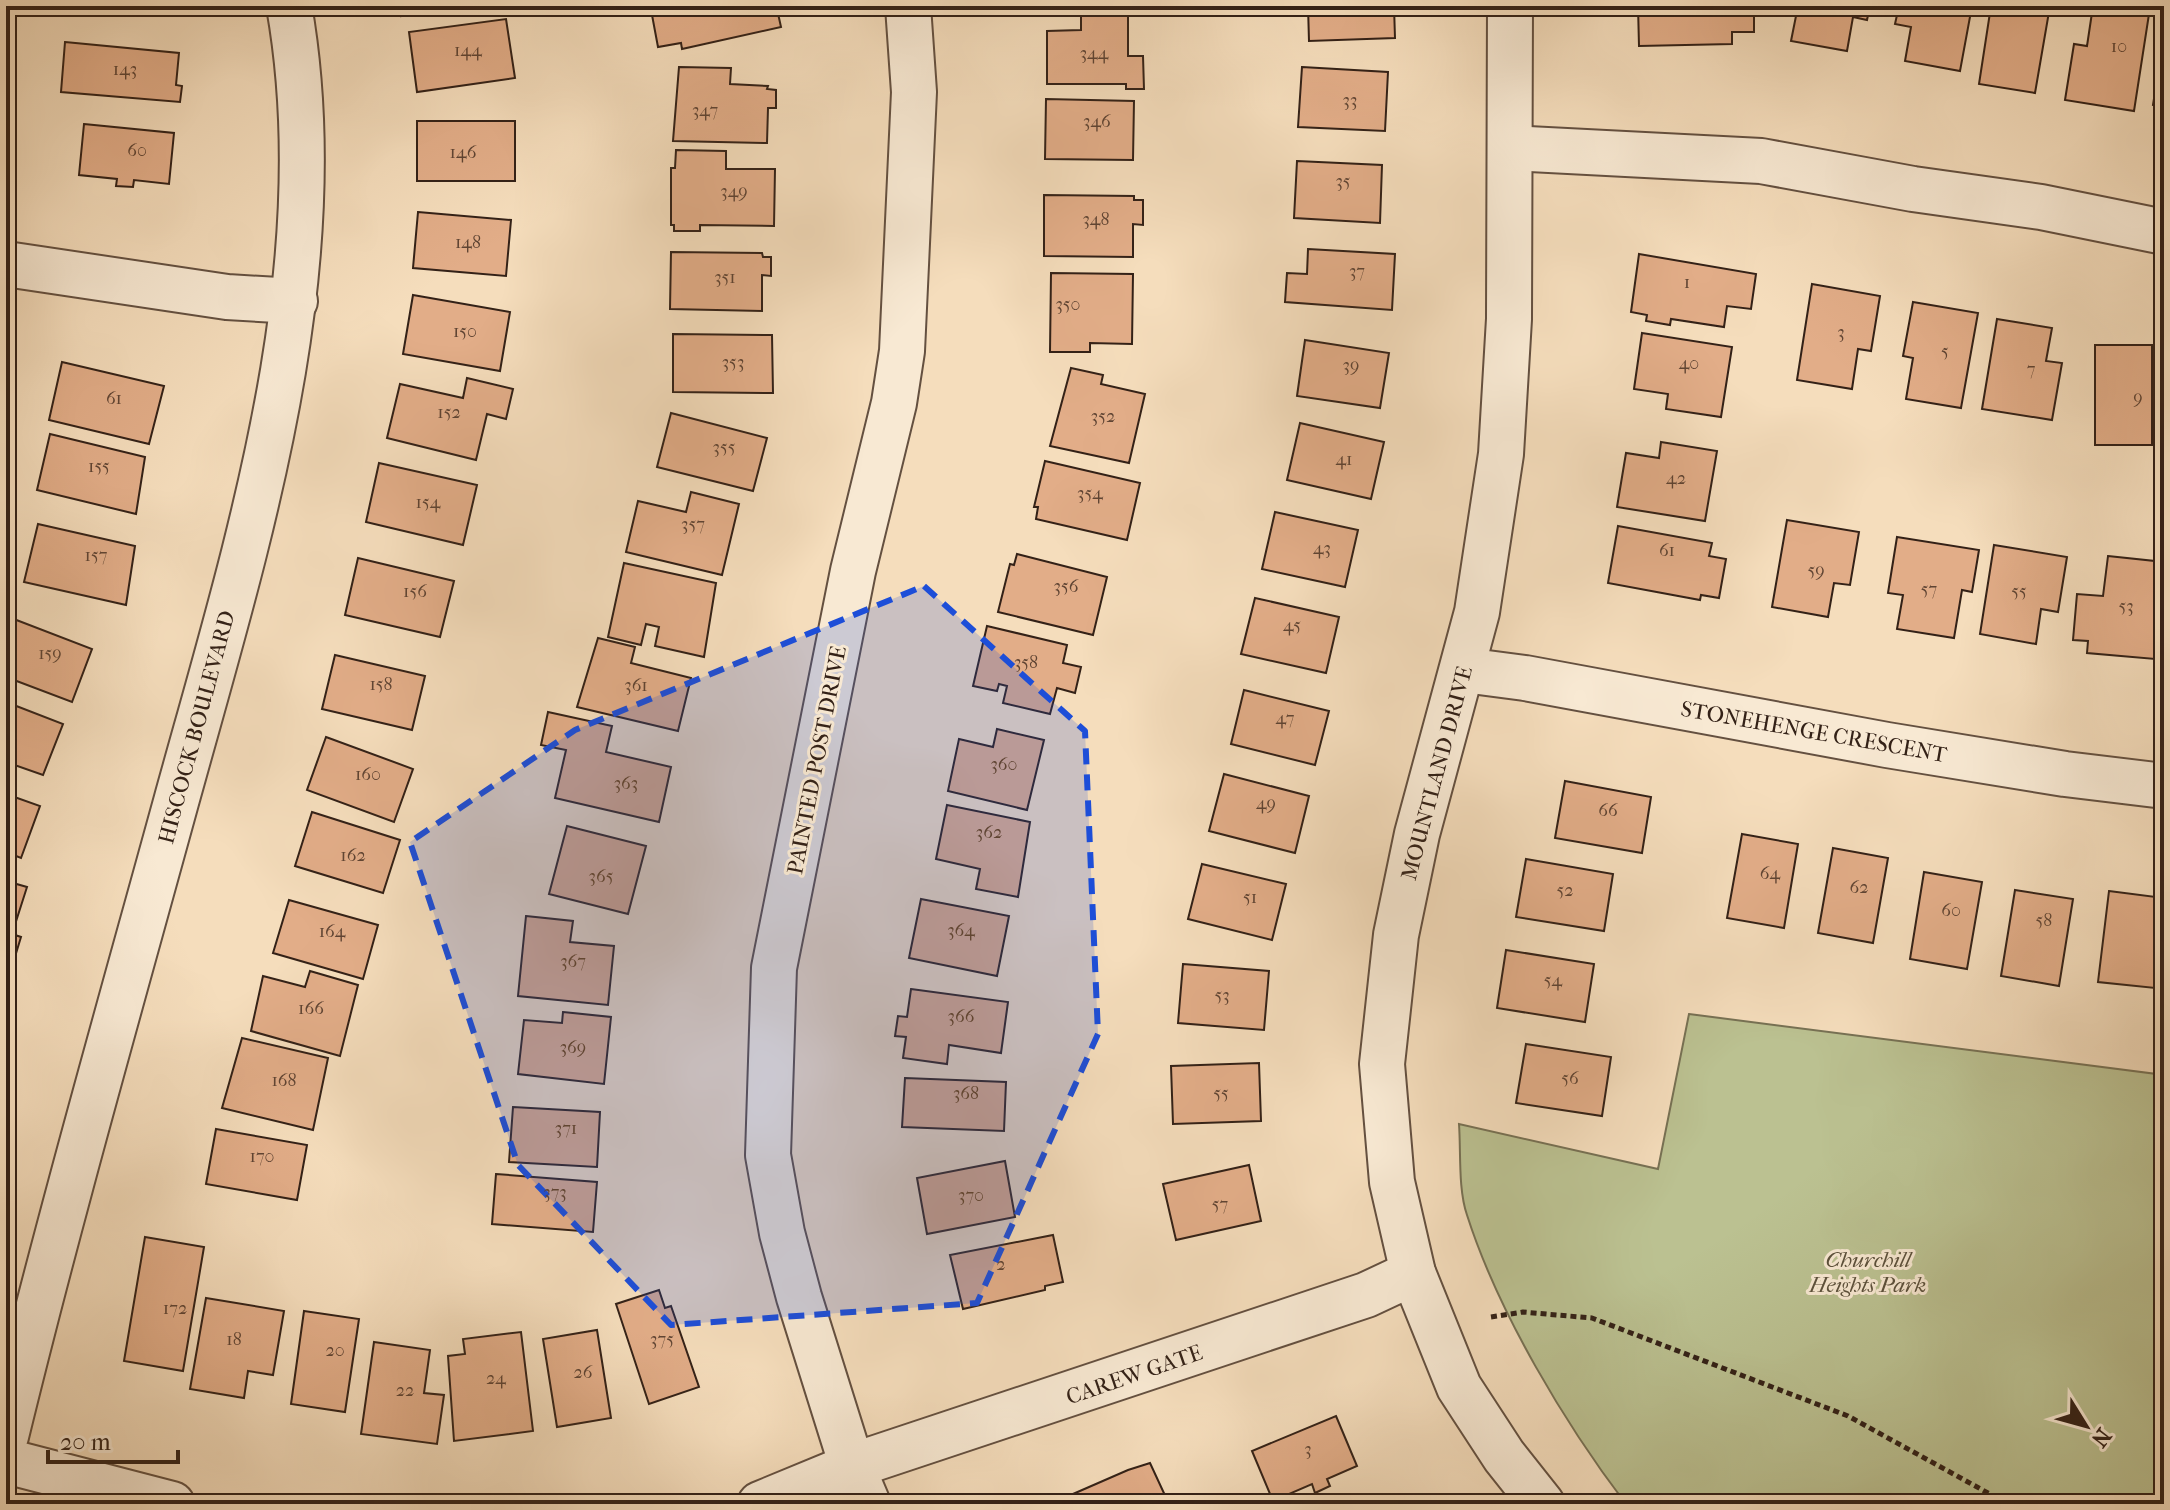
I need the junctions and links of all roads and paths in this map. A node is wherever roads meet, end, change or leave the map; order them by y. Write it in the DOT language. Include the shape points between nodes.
graph roads {
  1 [pos="289,6"];
  2 [pos="908,6"];
  3 [pos="1510,6"];
  4 [pos="1511,148"];
  5 [pos="2164,232"];
  6 [pos="6,264"];
  7 [pos="295,301"];
  8 [pos="1464,670"];
  9 [pos="2164,786"];
  10 [pos="1413,1273"];
  11 [pos="1491,1317"];
  12 [pos="6,1436"];
  13 [pos="6,1461"];
  14 [pos="860,1485"];
  15 [pos="172,1504"];
  16 [pos="760,1504"];
  17 [pos="1542,1504"];
  18 [pos="2008,1504"];
  1 -- 7 [label="street, HISCOCK BOULEVARD" via="297,50 304,192"];
  2 -- 14 [label="street, PAINTED POST DRIVE" via="914,92 902,351 774,968 772,1024 768,1155 782,1233"];
  3 -- 4 [label="street, MOUNTLAND DRIVE"];
  4 -- 5 [label="street" via="1761,161"];
  4 -- 8 [label="street, MOUNTLAND DRIVE" via="1502,440"];
  6 -- 7 [label="street" via="227,297"];
  7 -- 12 [label="street, HISCOCK BOULEVARD" via="222,634 43,1283"];
  8 -- 9 [label="street, STONEHENGE CRESCENT" via="2065,774"];
  8 -- 10 [label="street, MOUNTLAND DRIVE" via="1417,834 1388,981 1382,1064 1391,1168"];
  10 -- 14 [label="street, CAREW GATE" via="1366,1295 934,1442"];
  10 -- 17 [label="street, MOUNTLAND DRIVE" via="1459,1387"];
  11 -- 18 [label="path" via="1523,1312 1592,1318 1848,1416"];
  13 -- 15 [label="street"];
  14 -- 16 [label="street, CAREW GATE"];
}
